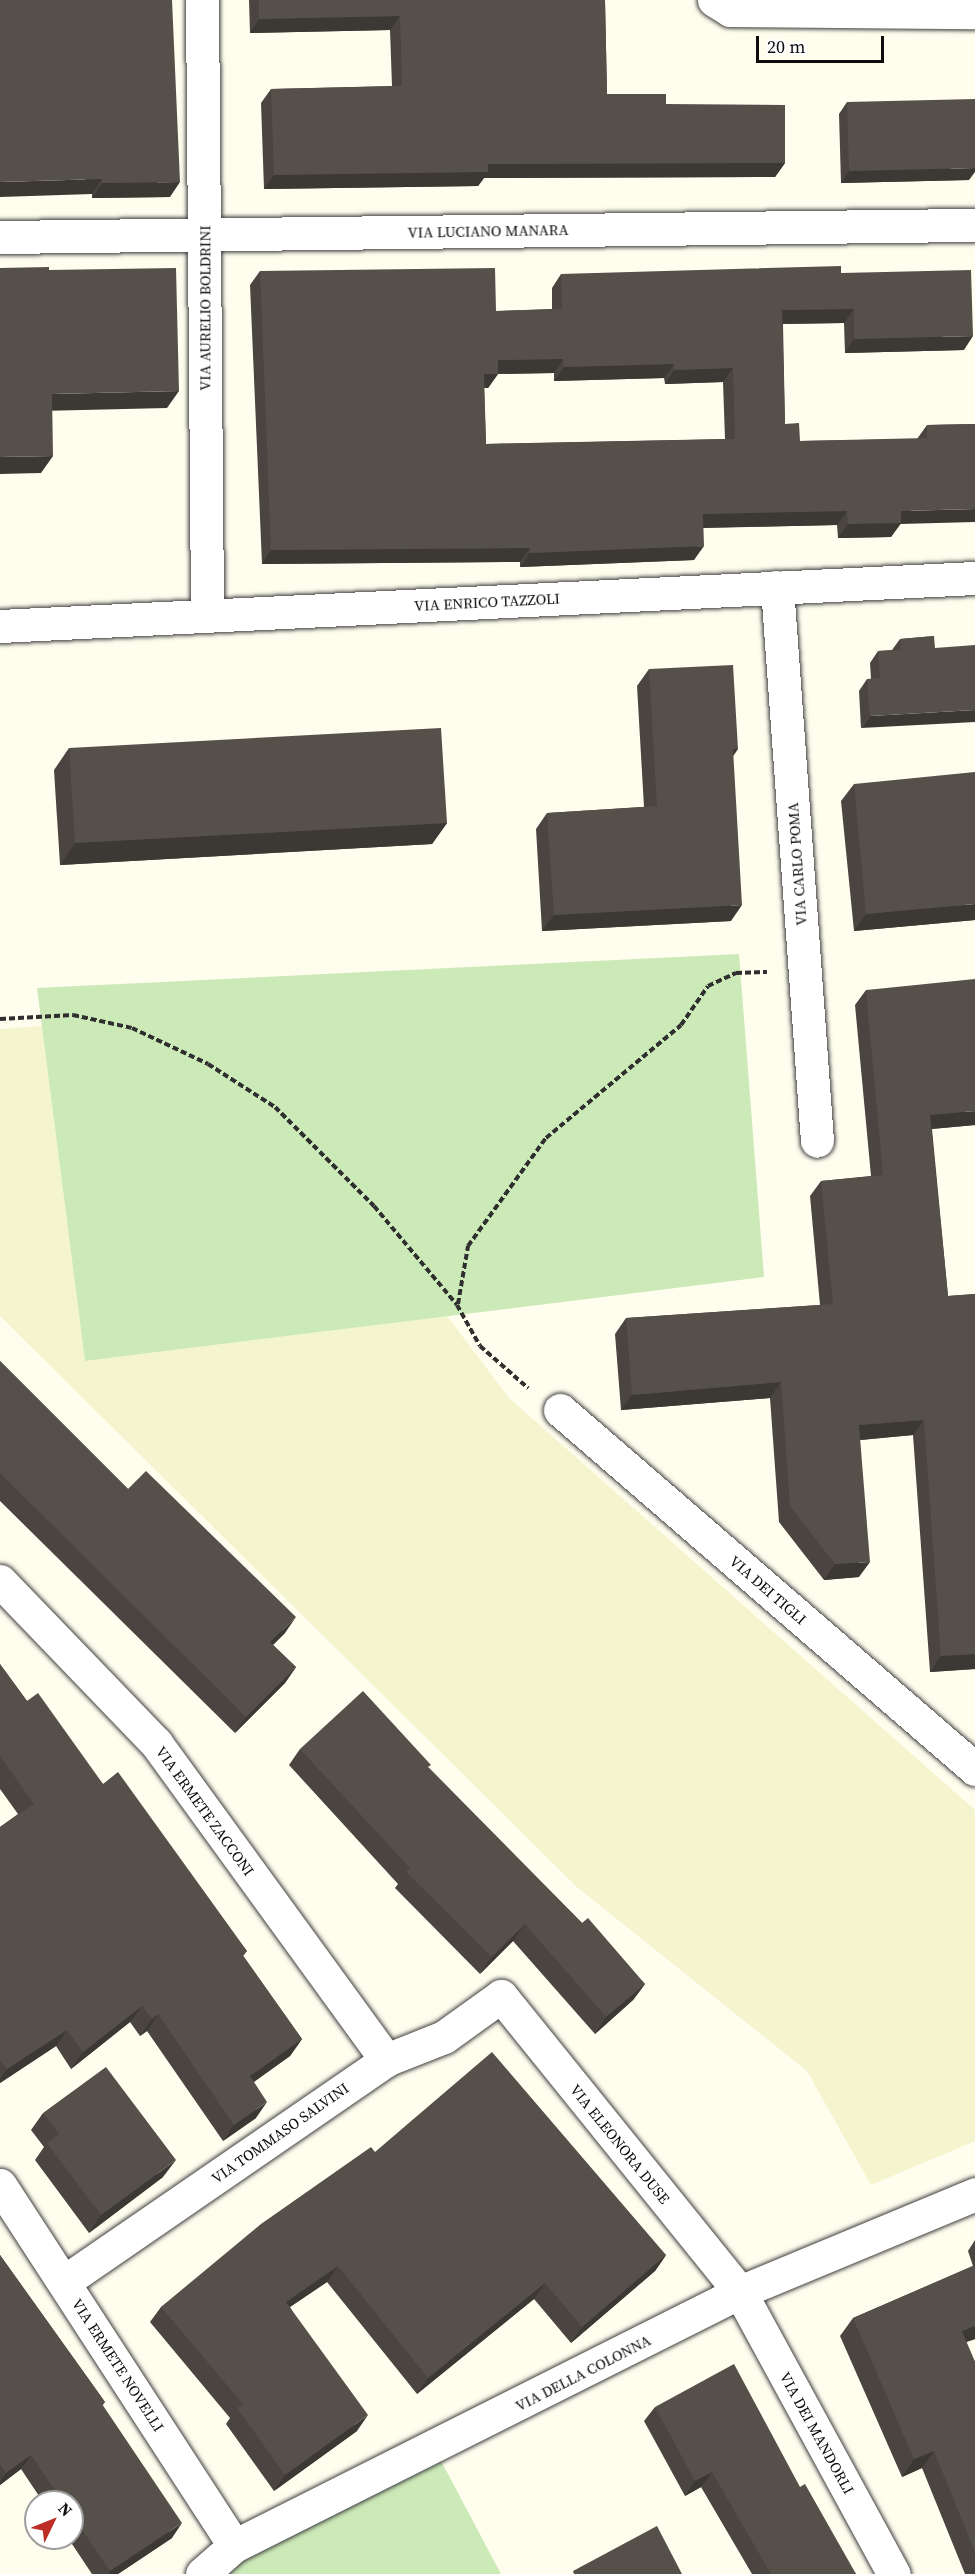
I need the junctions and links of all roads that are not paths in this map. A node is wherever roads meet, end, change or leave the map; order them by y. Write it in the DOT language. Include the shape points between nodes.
graph roads {
  1 [pos="202,0"];
  2 [pos="714,0"];
  3 [pos="975,12"];
  4 [pos="975,225"];
  5 [pos="204,235"];
  6 [pos="0,237"];
  7 [pos="975,578"];
  8 [pos="777,587"];
  9 [pos="207,616"];
  10 [pos="0,626"];
  11 [pos="817,1141"];
  12 [pos="560,1410"];
  13 [pos="0,1581"];
  14 [pos="975,1769"];
  15 [pos="501,1996"];
  16 [pos="386,2060"];
  17 [pos="0,2185"];
  18 [pos="975,2193"];
  19 [pos="65,2281"];
  20 [pos="740,2292"];
  21 [pos="234,2546"];
  22 [pos="202,2574"];
  23 [pos="894,2574"];
  1 -- 5 [label="street, VIA AURELIO BOLDRINI"];
  2 -- 3 [label="street" via="730,10"];
  4 -- 5 [label="street, VIA LUCIANO MANARA"];
  5 -- 6 [label="street, VIA LUCIANO MANARA"];
  5 -- 9 [label="street, VIA AURELIO BOLDRINI"];
  7 -- 8 [label="street, VIA ENRICO TAZZOLI"];
  8 -- 9 [label="street, VIA ENRICO TAZZOLI"];
  8 -- 11 [label="street, VIA CARLO POMA"];
  9 -- 10 [label="street, VIA ENRICO TAZZOLI"];
  12 -- 14 [label="street, VIA DEI TIGLI"];
  13 -- 16 [label="street, VIA ERMETE ZACCONI" via="156,1743"];
  15 -- 16 [label="street, VIA TOMMASO SALVINI" via="444,2037"];
  15 -- 20 [label="street, VIA ELEONORA DUSE"];
  16 -- 19 [label="street, VIA TOMMASO SALVINI"];
  17 -- 19 [label="street, VIA ERMETE NOVELLI"];
  18 -- 20 [label="street, VIA DELLA COLONNA"];
  19 -- 21 [label="street, VIA ERMETE NOVELLI"];
  20 -- 21 [label="street, VIA DELLA COLONNA"];
  20 -- 23 [label="street, VIA DEI MANDORLI"];
  21 -- 22 [label="street, VIA DELLA COLONNA"];
}
